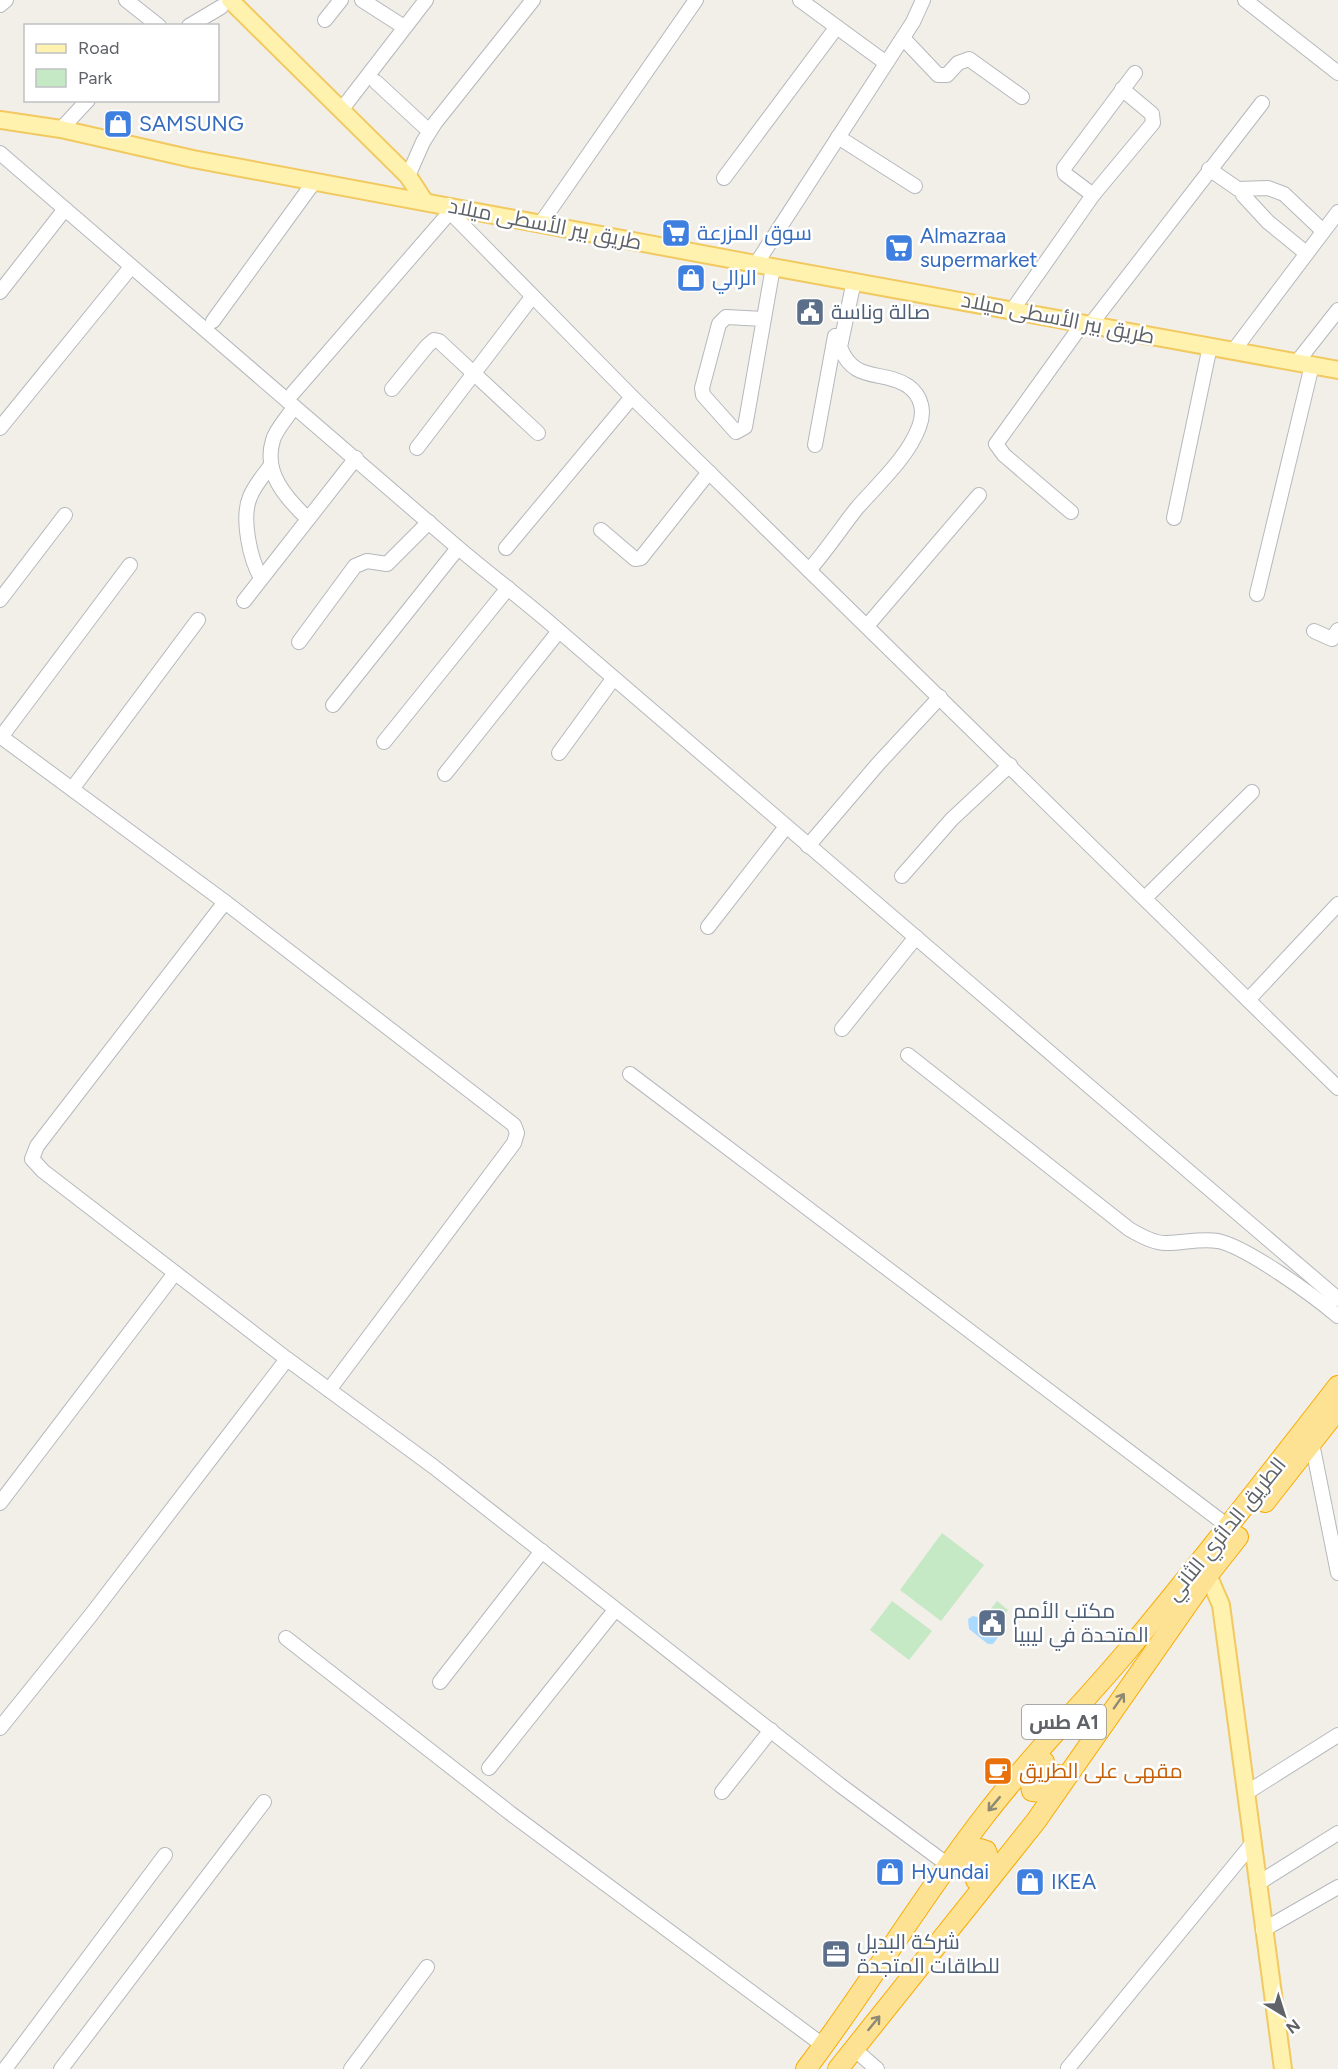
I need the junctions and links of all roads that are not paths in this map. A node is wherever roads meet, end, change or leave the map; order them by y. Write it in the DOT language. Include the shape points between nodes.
graph roads {
  1 [pos="6,0"];
  2 [pos="126,0"];
  3 [pos="341,0"];
  4 [pos="362,0"];
  5 [pos="426,0"];
  6 [pos="533,0"];
  7 [pos="696,0"];
  8 [pos="800,0"];
  9 [pos="923,0"];
  10 [pos="1245,0"];
  11 [pos="225,3"];
  12 [pos="0,5"];
  13 [pos="325,20"];
  14 [pos="156,24"];
  15 [pos="192,24"];
  16 [pos="404,27"];
  17 [pos="836,28"];
  18 [pos="903,38"];
  19 [pos="886,63"];
  20 [pos="1135,73"];
  21 [pos="1338,73"];
  22 [pos="376,82"];
  23 [pos="1122,89"];
  24 [pos="1022,97"];
  25 [pos="86,102"];
  26 [pos="1262,103"];
  27 [pos="342,109"];
  28 [pos="0,120"];
  29 [pos="61,129"];
  30 [pos="429,131"];
  31 [pos="838,137"];
  32 [pos="0,153"];
  33 [pos="1209,170"];
  34 [pos="408,176"];
  35 [pos="724,178"];
  36 [pos="314,182"];
  37 [pos="915,186"];
  38 [pos="1243,190"];
  39 [pos="1093,195"];
  40 [pos="425,202"];
  41 [pos="449,208"];
  42 [pos="65,209"];
  43 [pos="1338,212"];
  44 [pos="541,223"];
  45 [pos="1323,231"];
  46 [pos="1306,253"];
  47 [pos="756,264"];
  48 [pos="131,267"];
  49 [pos="773,267"];
  50 [pos="854,280"];
  51 [pos="0,292"];
  52 [pos="532,297"];
  53 [pos="848,305"];
  54 [pos="1013,309"];
  55 [pos="1338,310"];
  56 [pos="764,319"];
  57 [pos="213,321"];
  58 [pos="1087,324"];
  59 [pos="1210,346"];
  60 [pos="1234,350"];
  61 [pos="1304,363"];
  62 [pos="1338,369"];
  63 [pos="473,373"];
  64 [pos="392,389"];
  65 [pos="294,393"];
  66 [pos="632,397"];
  67 [pos="294,408"];
  68 [pos="0,428"];
  69 [pos="538,433"];
  70 [pos="815,445"];
  71 [pos="417,447"];
  72 [pos="357,458"];
  73 [pos="271,465"];
  74 [pos="709,472"];
  75 [pos="979,495"];
  76 [pos="1071,512"];
  77 [pos="65,515"];
  78 [pos="307,518"];
  79 [pos="1174,518"];
  80 [pos="429,522"];
  81 [pos="601,530"];
  82 [pos="458,548"];
  83 [pos="506,548"];
  84 [pos="130,565"];
  85 [pos="809,570"];
  86 [pos="261,578"];
  87 [pos="508,588"];
  88 [pos="1257,594"];
  89 [pos="0,600"];
  90 [pos="244,601"];
  91 [pos="198,620"];
  92 [pos="867,626"];
  93 [pos="1338,630"];
  94 [pos="559,631"];
  95 [pos="1314,631"];
  96 [pos="299,642"];
  97 [pos="613,680"];
  98 [pos="940,697"];
  99 [pos="333,705"];
  100 [pos="1,736"];
  101 [pos="384,742"];
  102 [pos="559,753"];
  103 [pos="1010,765"];
  104 [pos="445,774"];
  105 [pos="72,789"];
  106 [pos="1252,792"];
  107 [pos="785,828"];
  108 [pos="807,846"];
  109 [pos="902,876"];
  110 [pos="1145,897"];
  111 [pos="225,902"];
  112 [pos="1338,904"];
  113 [pos="708,927"];
  114 [pos="916,937"];
  115 [pos="1248,1000"];
  116 [pos="842,1029"];
  117 [pos="908,1055"];
  118 [pos="630,1074"];
  119 [pos="1338,1088"];
  120 [pos="175,1274"];
  121 [pos="1338,1299"];
  122 [pos="1338,1317"];
  123 [pos="286,1359"];
  124 [pos="1338,1386"];
  125 [pos="329,1390"];
  126 [pos="1338,1409"];
  127 [pos="1312,1443"];
  128 [pos="0,1503"];
  129 [pos="1229,1527"];
  130 [pos="542,1551"];
  131 [pos="1338,1573"];
  132 [pos="1208,1575"];
  133 [pos="615,1610"];
  134 [pos="286,1638"];
  135 [pos="1123,1656"];
  136 [pos="440,1682"];
  137 [pos="1104,1722"];
  138 [pos="0,1728"];
  139 [pos="771,1730"];
  140 [pos="1338,1735"];
  141 [pos="489,1768"];
  142 [pos="722,1792"];
  143 [pos="1246,1793"];
  144 [pos="264,1802"];
  145 [pos="1338,1833"];
  146 [pos="1252,1844"];
  147 [pos="165,1855"];
  148 [pos="948,1864"];
  149 [pos="1257,1884"];
  150 [pos="1338,1887"];
  151 [pos="1263,1930"];
  152 [pos="921,1963"];
  153 [pos="427,1967"];
  154 [pos="845,2018"];
  155 [pos="824,2046"];
  156 [pos="854,2049"];
  157 [pos="1068,2068"];
  158 [pos="5,2069"];
  159 [pos="61,2069"];
  160 [pos="351,2069"];
  161 [pos="806,2069"];
  162 [pos="837,2069"];
  163 [pos="877,2069"];
  164 [pos="1283,2069"];
  1 -- 12 [label="street"];
  2 -- 14 [label="street"];
  3 -- 13 [label="street"];
  4 -- 16 [label="street"];
  5 -- 16 [label="street"];
  6 -- 30 [label="street"];
  7 -- 44 [label="street"];
  8 -- 17 [label="street"];
  9 -- 18 [label="street"];
  10 -- 21 [label="street"];
  11 -- 15 [label="street"];
  11 -- 27 [label="main road"];
  16 -- 27 [label="street"];
  17 -- 19 [label="street"];
  17 -- 35 [label="street"];
  18 -- 19 [label="street"];
  18 -- 24 [label="street" via="938,75 947,75 969,58"];
  19 -- 31 [label="street"];
  20 -- 23 [label="street"];
  22 -- 30 [label="street"];
  23 -- 39 [label="street" via="1064,168 1065,174"];
  23 -- 39 [label="street" via="1152,114 1153,123"];
  25 -- 29 [label="street"];
  26 -- 33 [label="street"];
  27 -- 34 [label="main road"];
  28 -- 29 [label="main road, طريق بير الأسطى ميلاد"];
  29 -- 36 [label="main road, طريق بير الأسطى ميلاد"];
  30 -- 34 [label="street"];
  31 -- 37 [label="street"];
  31 -- 47 [label="street"];
  32 -- 42 [label="street"];
  33 -- 38 [label="street"];
  33 -- 58 [label="street"];
  34 -- 40 [label="main road"];
  36 -- 40 [label="main road, طريق بير الأسطى ميلاد"];
  36 -- 57 [label="street"];
  38 -- 45 [label="street" via="1268,188 1284,194"];
  38 -- 46 [label="street" via="1251,206"];
  39 -- 54 [label="street"];
  40 -- 41 [label="main road, طريق بير الأسطى ميلاد"];
  41 -- 44 [label="main road, طريق بير الأسطى ميلاد"];
  41 -- 52 [label="street"];
  41 -- 65 [label="street"];
  42 -- 48 [label="street"];
  42 -- 51 [label="street"];
  43 -- 45 [label="street"];
  44 -- 47 [label="main road, طريق بير الأسطى ميلاد"];
  45 -- 46 [label="street"];
  46 -- 60 [label="street"];
  47 -- 49 [label="main road, طريق بير الأسطى ميلاد"];
  48 -- 67 [label="street"];
  48 -- 68 [label="street"];
  49 -- 50 [label="main road, طريق بير الأسطى ميلاد"];
  49 -- 56 [label="street"];
  50 -- 53 [label="street"];
  50 -- 54 [label="main road, طريق بير الأسطى ميلاد"];
  52 -- 63 [label="street"];
  52 -- 66 [label="street"];
  53 -- 70 [label="street" via="838,320"];
  53 -- 85 [label="street" via="840,347 844,357 867,375 907,386 920,402 921,419 909,446"];
  54 -- 58 [label="main road, طريق بير الأسطى ميلاد"];
  55 -- 61 [label="street"];
  56 -- 56 [label="street" via="726,317 719,324 702,388 706,400 736,432 745,427"];
  58 -- 59 [label="main road, طريق بير الأسطى ميلاد"];
  58 -- 76 [label="street" via="996,444"];
  59 -- 60 [label="main road, طريق بير الأسطى ميلاد"];
  59 -- 79 [label="street"];
  60 -- 61 [label="main road, طريق بير الأسطى ميلاد"];
  61 -- 62 [label="main road, طريق بير الأسطى ميلاد"];
  61 -- 88 [label="street"];
  63 -- 64 [label="street" via="434,340"];
  63 -- 69 [label="street"];
  63 -- 71 [label="street"];
  66 -- 74 [label="street"];
  66 -- 83 [label="street"];
  67 -- 72 [label="street"];
  67 -- 73 [label="street" via="273,439"];
  72 -- 78 [label="street"];
  72 -- 80 [label="street"];
  73 -- 78 [label="street" via="274,478"];
  73 -- 86 [label="street" via="249,498 247,514 251,559"];
  74 -- 81 [label="street" via="641,558 635,559"];
  74 -- 85 [label="street"];
  75 -- 92 [label="street"];
  77 -- 89 [label="street"];
  78 -- 86 [label="street"];
  80 -- 82 [label="street"];
  80 -- 96 [label="street" via="387,564 367,561 355,566"];
  82 -- 87 [label="street"];
  82 -- 99 [label="street"];
  84 -- 100 [label="street"];
  85 -- 92 [label="street"];
  86 -- 90 [label="street"];
  87 -- 94 [label="street"];
  87 -- 101 [label="street"];
  91 -- 105 [label="street"];
  92 -- 98 [label="street"];
  93 -- 95 [label="street" via="1332,639"];
  94 -- 97 [label="street"];
  94 -- 104 [label="street"];
  97 -- 102 [label="street"];
  97 -- 107 [label="street"];
  98 -- 103 [label="street"];
  98 -- 108 [label="street"];
  100 -- 105 [label="street"];
  103 -- 109 [label="street" via="952,819"];
  103 -- 110 [label="street"];
  105 -- 111 [label="street"];
  106 -- 110 [label="street"];
  107 -- 108 [label="street"];
  107 -- 113 [label="street"];
  108 -- 114 [label="street"];
  110 -- 115 [label="street"];
  111 -- 120 [label="street" via="33,1152 36,1165"];
  111 -- 125 [label="street" via="512,1123 517,1133 514,1143"];
  112 -- 115 [label="street"];
  114 -- 116 [label="street"];
  114 -- 121 [label="street"];
  115 -- 119 [label="street"];
  117 -- 122 [label="street" via="1129,1229 1166,1244 1215,1240 1236,1246"];
  118 -- 129 [label="street"];
  120 -- 123 [label="street"];
  120 -- 128 [label="street"];
  123 -- 125 [label="street"];
  123 -- 138 [label="street"];
  124 -- 129 [label="highway, الطريق الدائري الثاني / طس A1"];
  125 -- 130 [label="street"];
  126 -- 127 [label="highway, الطريق الدائري الثاني / طس A1"];
  127 -- 131 [label="street"];
  127 -- 132 [label="highway, الطريق الدائري الثاني / طس A1"];
  129 -- 135 [label="highway, الطريق الدائري الثاني / طس A1"];
  130 -- 133 [label="street"];
  130 -- 136 [label="street"];
  137 -- 132 [label="highway, الطريق الدائري الثاني / طس A1, one-way"];
  132 -- 143 [label="main road" via="1221,1605"];
  133 -- 139 [label="street"];
  133 -- 141 [label="street"];
  134 -- 155 [label="street" via="510,1813"];
  135 -- 137 [label="highway" via="1034,1774 1030,1780 1032,1791 1048,1788"];
  135 -- 148 [label="highway, الطريق الدائري الثاني / طس A1, one-way" via="1033,1757"];
  137 -- 152 [label="highway, الطريق الدائري الثاني / طس A1" via="1036,1821"];
  139 -- 142 [label="street"];
  139 -- 148 [label="street"];
  140 -- 143 [label="street"];
  143 -- 146 [label="main road"];
  144 -- 159 [label="street"];
  145 -- 149 [label="street"];
  146 -- 149 [label="main road"];
  146 -- 157 [label="street"];
  147 -- 158 [label="street"];
  148 -- 154 [label="highway, الطريق الدائري الثاني / طس A1"];
  149 -- 151 [label="main road"];
  150 -- 151 [label="street"];
  151 -- 164 [label="main road"];
  152 -- 154 [label="highway" via="989,1860 983,1850 974,1852 937,1894"];
  156 -- 152 [label="highway, الطريق الدائري الثاني / طس A1, one-way"];
  153 -- 160 [label="street"];
  154 -- 155 [label="highway, الطريق الدائري الثاني / طس A1"];
  155 -- 161 [label="highway, الطريق الدائري الثاني / طس A1"];
  156 -- 162 [label="highway, الطريق الدائري الثاني / طس A1"];
  156 -- 163 [label="street"];
}
